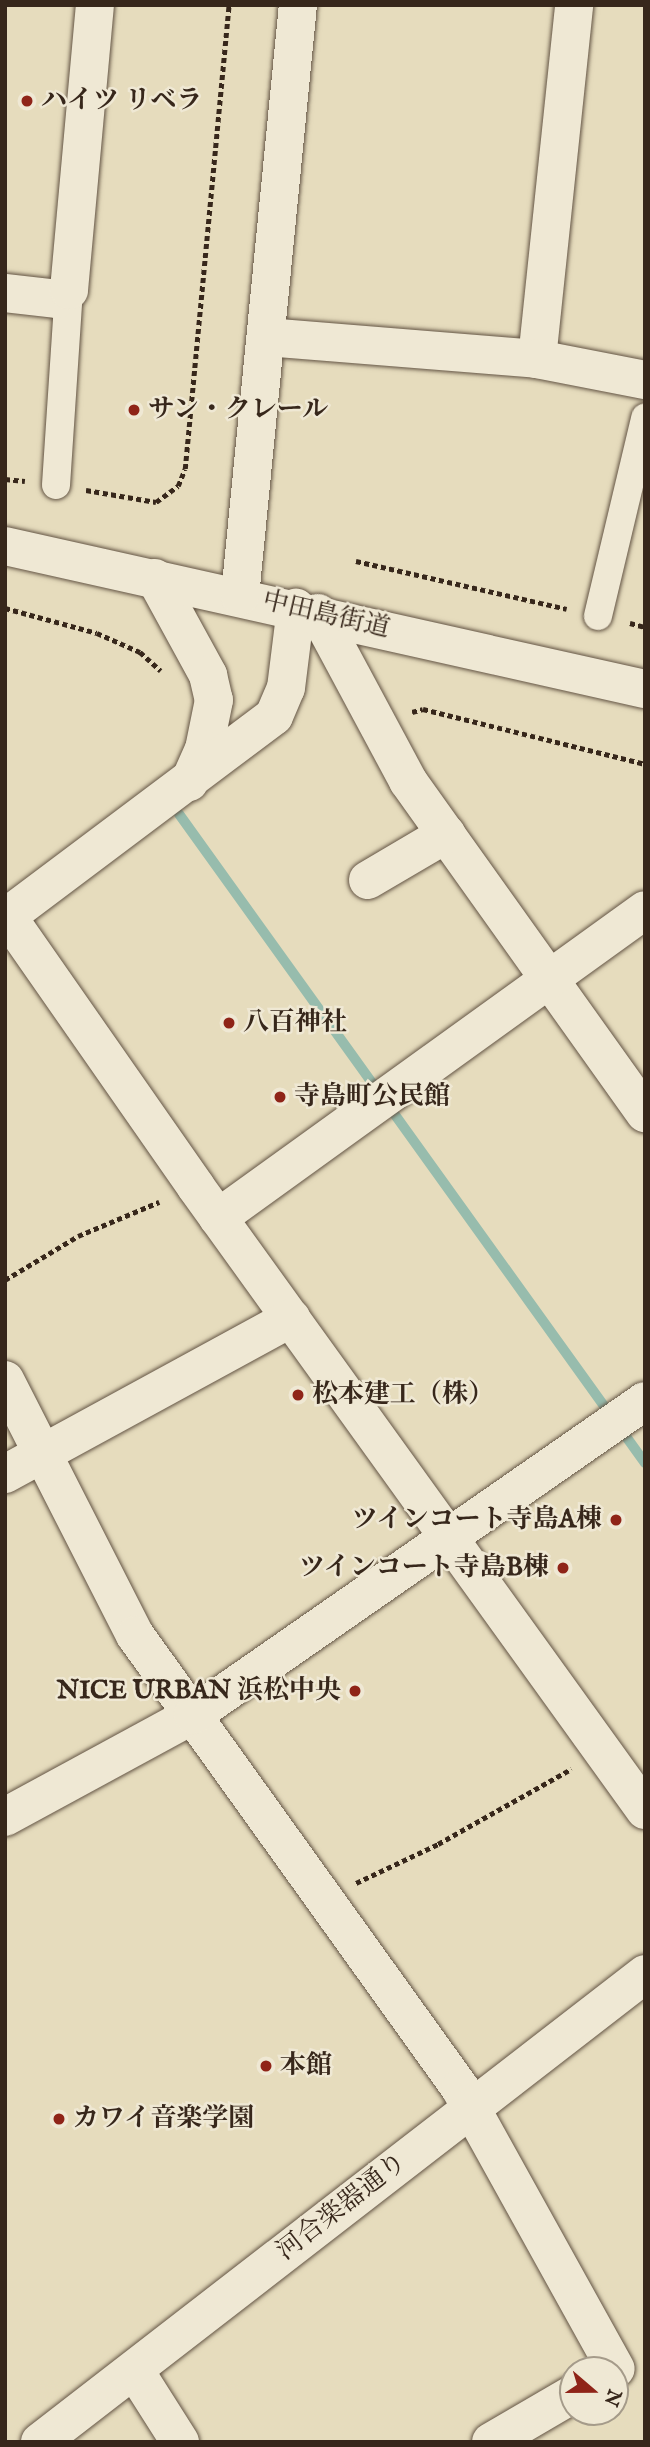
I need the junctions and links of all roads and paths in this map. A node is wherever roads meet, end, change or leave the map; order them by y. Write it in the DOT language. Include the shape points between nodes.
graph roads {
  1 [pos="95,5"];
  2 [pos="229,5"];
  3 [pos="298,5"];
  4 [pos="574,5"];
  5 [pos="69,289"];
  6 [pos="5,293"];
  7 [pos="266,337"];
  8 [pos="537,359"];
  9 [pos="645,380"];
  10 [pos="645,418"];
  11 [pos="5,479"];
  12 [pos="56,485"];
  13 [pos="5,546"];
  14 [pos="356,561"];
  15 [pos="155,578"];
  16 [pos="240,596"];
  17 [pos="5,608"];
  18 [pos="307,611"];
  19 [pos="598,616"];
  20 [pos="645,627"];
  21 [pos="167,682"];
  22 [pos="645,689"];
  23 [pos="408,715"];
  24 [pos="645,764"];
  25 [pos="190,782"];
  26 [pos="446,834"];
  27 [pos="368,880"];
  28 [pos="645,910"];
  29 [pos="6,916"];
  30 [pos="551,978"];
  31 [pos="645,1113"];
  32 [pos="196,1187"];
  33 [pos="218,1219"];
  34 [pos="5,1280"];
  35 [pos="291,1318"];
  36 [pos="5,1380"];
  37 [pos="625,1415"];
  38 [pos="42,1454"];
  39 [pos="5,1474"];
  40 [pos="450,1539"];
  41 [pos="193,1715"];
  42 [pos="601,1749"];
  43 [pos="645,1810"];
  44 [pos="5,1816"];
  45 [pos="326,1899"];
  46 [pos="645,1974"];
  47 [pos="471,2106"];
  48 [pos="620,2356"];
  49 [pos="135,2371"];
  50 [pos="559,2402"];
  51 [pos="40,2442"];
  52 [pos="180,2442"];
  53 [pos="491,2442"];
  1 -- 5 [label="street"];
  2 -- 12 [label="path" via="185,469 178,486 156,502"];
  3 -- 7 [label="street"];
  4 -- 8 [label="street"];
  5 -- 6 [label="street" via="58,299"];
  5 -- 12 [label="street"];
  7 -- 8 [label="street"];
  7 -- 16 [label="street"];
  8 -- 9 [label="street"];
  10 -- 19 [label="street"];
  11 -- 12 [label="path"];
  13 -- 15 [label="street, 中田島街道"];
  14 -- 19 [label="path"];
  15 -- 16 [label="street, 中田島街道"];
  15 -- 25 [label="street" via="208,675 214,699 204,750"];
  16 -- 18 [label="street, 中田島街道"];
  17 -- 21 [label="path" via="97,633 140,652"];
  18 -- 22 [label="street, 中田島街道"];
  18 -- 25 [label="street" via="274,716"];
  18 -- 26 [label="street" via="408,781"];
  19 -- 20 [label="path"];
  23 -- 24 [label="path" via="423,709"];
  25 -- 29 [label="street"];
  26 -- 27 [label="street"];
  26 -- 30 [label="street"];
  28 -- 30 [label="street"];
  29 -- 32 [label="street"];
  30 -- 31 [label="street"];
  30 -- 33 [label="street"];
  32 -- 33 [label="street"];
  32 -- 34 [label="path" via="78,1236"];
  33 -- 35 [label="street"];
  35 -- 38 [label="street"];
  35 -- 40 [label="street"];
  36 -- 38 [label="street"];
  37 -- 40 [label="street"];
  38 -- 39 [label="street"];
  38 -- 41 [label="street" via="135,1635"];
  40 -- 41 [label="street"];
  40 -- 42 [label="street"];
  41 -- 44 [label="street"];
  41 -- 45 [label="street"];
  42 -- 43 [label="street"];
  42 -- 45 [label="path" via="438,1844"];
  45 -- 47 [label="street"];
  46 -- 47 [label="street, 河合楽器通り"];
  47 -- 48 [label="street"];
  47 -- 49 [label="street, 河合楽器通り"];
  49 -- 51 [label="street, 河合楽器通り"];
  49 -- 52 [label="street"];
  50 -- 53 [label="street"];
}
